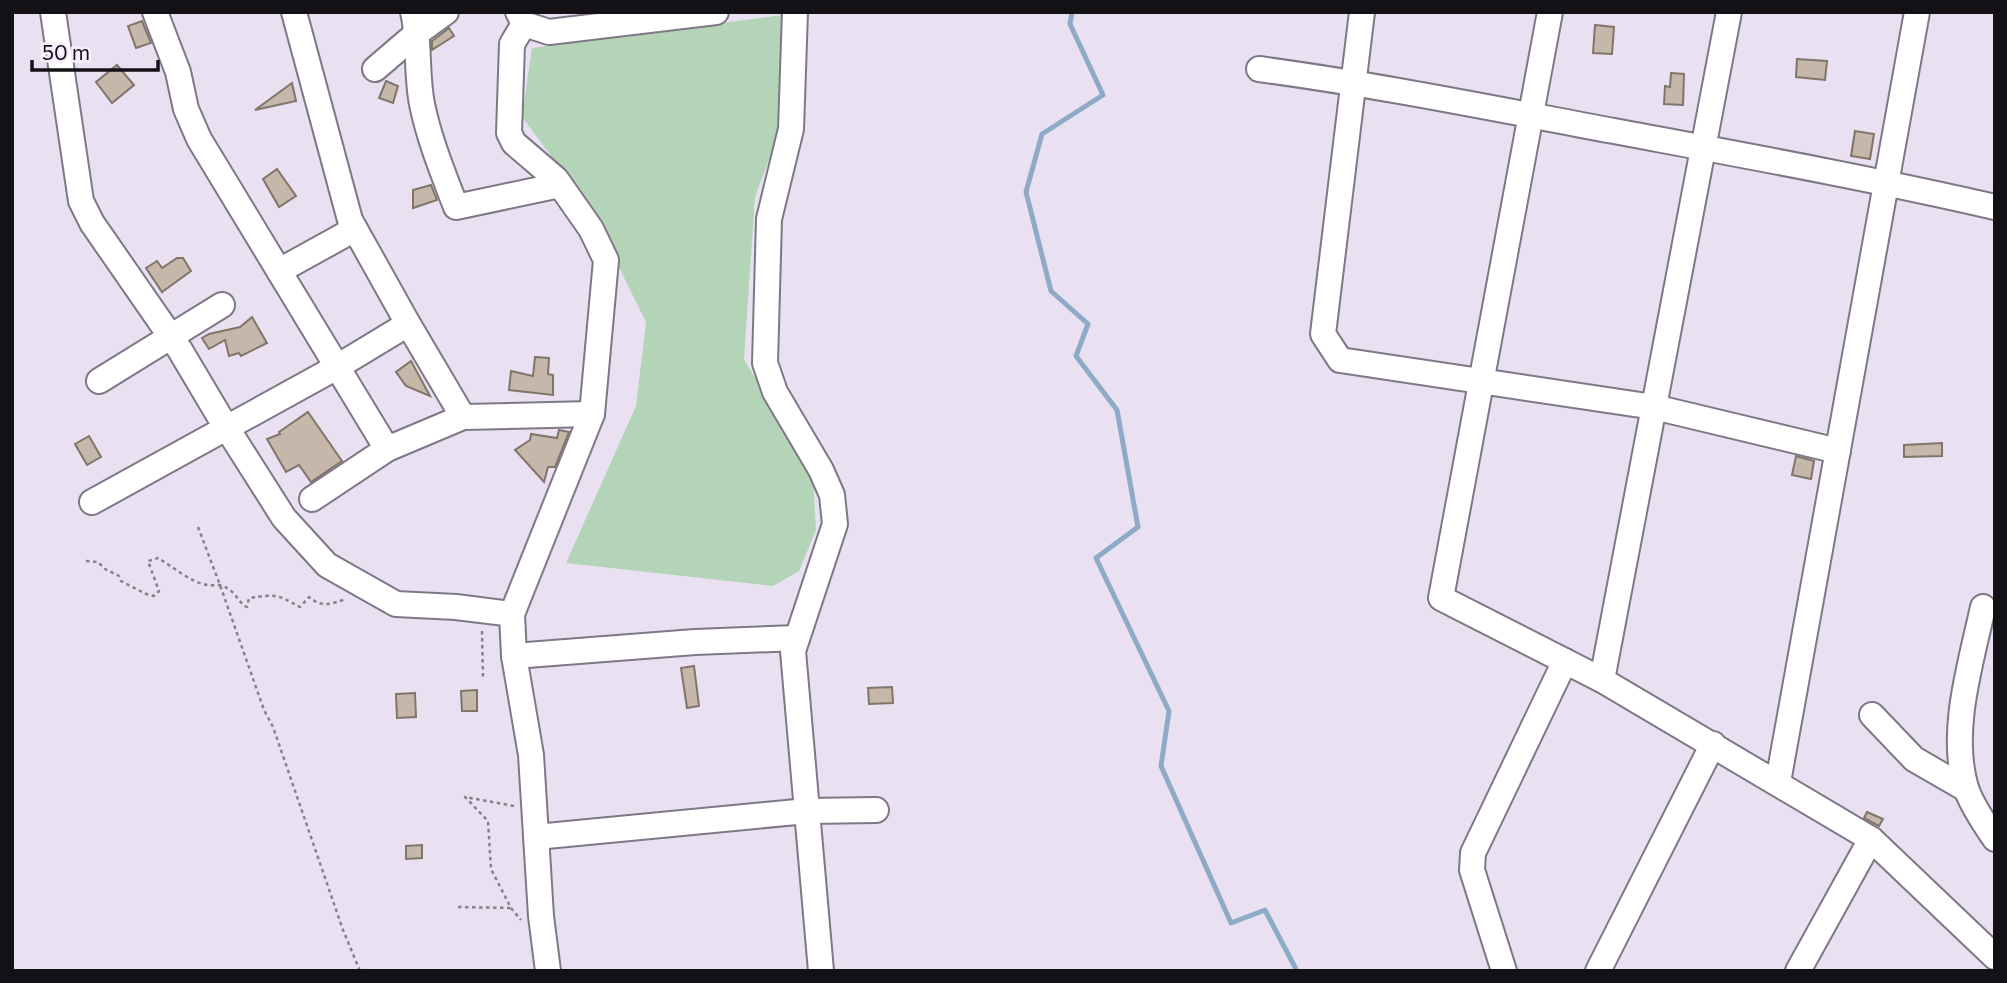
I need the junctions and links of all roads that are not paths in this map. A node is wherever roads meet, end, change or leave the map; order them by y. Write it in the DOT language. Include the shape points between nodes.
graph roads {
  1 [pos="53,12"];
  2 [pos="155,12"];
  3 [pos="294,12"];
  4 [pos="446,12"];
  5 [pos="716,12"];
  6 [pos="795,12"];
  7 [pos="1362,12"];
  8 [pos="1550,12"];
  9 [pos="1729,12"];
  10 [pos="1917,12"];
  11 [pos="521,18"];
  12 [pos="415,22"];
  13 [pos="375,69"];
  14 [pos="1259,69"];
  15 [pos="1353,82"];
  16 [pos="1530,115"];
  17 [pos="1703,148"];
  18 [pos="1886,182"];
  19 [pos="560,185"];
  20 [pos="1995,207"];
  21 [pos="355,229"];
  22 [pos="279,271"];
  23 [pos="222,305"];
  24 [pos="408,324"];
  25 [pos="170,335"];
  26 [pos="337,367"];
  27 [pos="99,381"];
  28 [pos="1481,381"];
  29 [pos="1654,407"];
  30 [pos="592,414"];
  31 [pos="463,417"];
  32 [pos="226,428"];
  33 [pos="387,449"];
  34 [pos="1838,452"];
  35 [pos="312,499"];
  36 [pos="92,502"];
  37 [pos="1983,607"];
  38 [pos="512,614"];
  39 [pos="797,638"];
  40 [pos="514,656"];
  41 [pos="1565,661"];
  42 [pos="1602,680"];
  43 [pos="1872,715"];
  44 [pos="1713,744"];
  45 [pos="1778,782"];
  46 [pos="1966,789"];
  47 [pos="876,810"];
  48 [pos="807,811"];
  49 [pos="536,837"];
  50 [pos="1871,839"];
  51 [pos="1995,839"];
  52 [pos="1995,957"];
  53 [pos="546,959"];
  54 [pos="821,971"];
  55 [pos="1504,971"];
  56 [pos="1598,971"];
  57 [pos="1798,971"];
  1 -- 25 [label="street" via="81,201"];
  2 -- 22 [label="street" via="199,139"];
  3 -- 21 [label="street"];
  4 -- 12 [label="street"];
  5 -- 11 [label="street" via="550,32"];
  6 -- 39 [label="street" via="791,128 769,219 765,363 775,393 832,495 835,524"];
  7 -- 15 [label="street"];
  8 -- 16 [label="street"];
  9 -- 17 [label="street"];
  10 -- 18 [label="street"];
  11 -- 19 [label="street" via="512,44 509,133"];
  12 -- 13 [label="street"];
  12 -- 19 [label="street" via="422,102 456,207"];
  14 -- 15 [label="street"];
  15 -- 16 [label="street"];
  15 -- 28 [label="street" via="1323,334 1340,360"];
  16 -- 17 [label="street"];
  16 -- 28 [label="street"];
  17 -- 18 [label="street"];
  17 -- 29 [label="street"];
  18 -- 20 [label="street"];
  18 -- 34 [label="street"];
  19 -- 30 [label="street" via="606,260"];
  21 -- 22 [label="street"];
  21 -- 24 [label="street"];
  22 -- 26 [label="street"];
  23 -- 25 [label="street"];
  24 -- 26 [label="street"];
  24 -- 31 [label="street"];
  25 -- 27 [label="street"];
  25 -- 32 [label="street"];
  26 -- 32 [label="street"];
  26 -- 33 [label="street"];
  28 -- 29 [label="street"];
  28 -- 41 [label="street" via="1441,598"];
  29 -- 34 [label="street"];
  29 -- 42 [label="street"];
  30 -- 31 [label="street"];
  30 -- 38 [label="street"];
  31 -- 33 [label="street"];
  32 -- 36 [label="street"];
  32 -- 38 [label="street" via="284,517 327,565 396,604"];
  33 -- 35 [label="street"];
  34 -- 45 [label="street"];
  37 -- 46 [label="street" via="1958,748"];
  38 -- 40 [label="street"];
  39 -- 40 [label="street"];
  39 -- 48 [label="street" via="793,652"];
  40 -- 49 [label="street" via="531,755"];
  41 -- 42 [label="street"];
  41 -- 55 [label="street" via="1473,853 1472,870"];
  42 -- 44 [label="street"];
  43 -- 46 [label="street" via="1914,759"];
  44 -- 45 [label="street"];
  44 -- 56 [label="street"];
  45 -- 50 [label="street"];
  46 -- 51 [label="street"];
  47 -- 48 [label="street"];
  48 -- 49 [label="street"];
  48 -- 54 [label="street"];
  49 -- 53 [label="street"];
  50 -- 52 [label="street"];
  50 -- 57 [label="street"];
}
